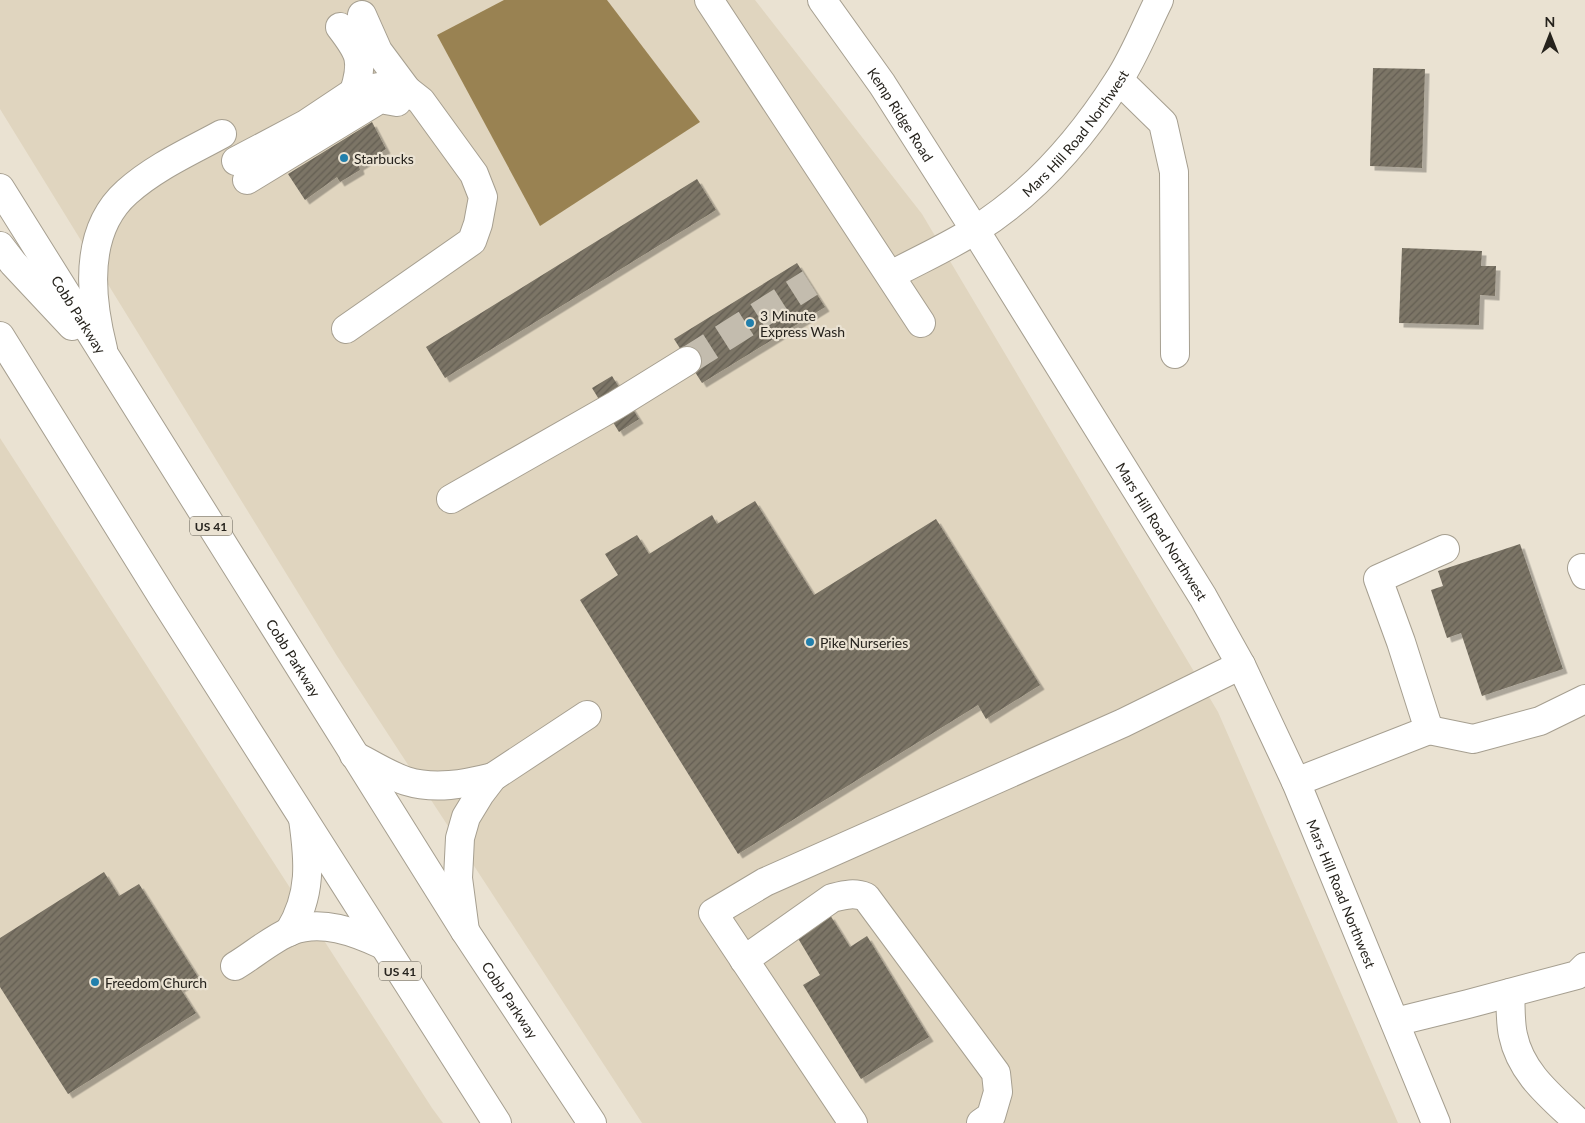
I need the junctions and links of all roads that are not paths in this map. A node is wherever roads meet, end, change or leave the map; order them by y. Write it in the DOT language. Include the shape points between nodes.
graph roads {
  1 [pos="709,0"];
  2 [pos="822,0"];
  3 [pos="1159,0"];
  4 [pos="1119,80"];
  5 [pos="407,90"];
  6 [pos="354,92"];
  7 [pos="222,134"];
  8 [pos="0,188"];
  9 [pos="975,230"];
  10 [pos="0,246"];
  11 [pos="891,275"];
  12 [pos="921,323"];
  13 [pos="0,336"];
  14 [pos="1175,354"];
  15 [pos="106,358"];
  16 [pos="687,361"];
  17 [pos="451,499"];
  18 [pos="1445,549"];
  19 [pos="1240,665"];
  20 [pos="1585,699"];
  21 [pos="587,715"];
  22 [pos="1429,730"];
  23 [pos="354,755"];
  24 [pos="493,777"];
  25 [pos="1296,782"];
  26 [pos="303,819"];
  27 [pos="465,931"];
  28 [pos="289,932"];
  29 [pos="383,945"];
  30 [pos="744,960"];
  31 [pos="235,966"];
  32 [pos="1585,967"];
  33 [pos="1510,993"];
  34 [pos="1395,1022"];
  35 [pos="497,1123"];
  36 [pos="592,1123"];
  37 [pos="853,1123"];
  38 [pos="981,1123"];
  39 [pos="1436,1123"];
  40 [pos="1579,1123"];
  1 -- 11 [label="street"];
  2 -- 9 [label="street, Kemp Ridge Road" via="882,84"];
  3 -- 4 [label="street, Mars Hill Road Northwest"];
  4 -- 9 [label="street, Mars Hill Road Northwest" via="1050,169"];
  4 -- 14 [label="street" via="1163,124 1174,172"];
  5 -- 6 [label="street" via="384,86"];
  5 -- 6 [label="street" via="351,21 360,61"];
  5 -- 6 [label="street" via="421,101 474,174 483,197 478,224 472,242 341,321 458,235 470,206 470,193 465,182 407,104 380,99 242,170"];
  7 -- 15 [label="street" via="143,179 126,193 107,219 100,234 93,275 96,322"];
  8 -- 15 [label="street, Cobb Parkway / US 41"];
  9 -- 11 [label="street"];
  9 -- 19 [label="street, Mars Hill Road Northwest" via="1203,597"];
  10 -- 15 [label="street" via="61,315"];
  11 -- 12 [label="street"];
  13 -- 26 [label="street, US 41"];
  15 -- 23 [label="street, Cobb Parkway / US 41"];
  16 -- 17 [label="street"];
  18 -- 22 [label="street" via="1378,579"];
  19 -- 25 [label="street, Mars Hill Road Northwest"];
  19 -- 30 [label="street" via="1123,723 765,882 714,913"];
  20 -- 22 [label="street" via="1540,722 1473,739"];
  21 -- 24 [label="street"];
  22 -- 25 [label="street"];
  23 -- 24 [label="street" via="406,781 434,786 464,784"];
  23 -- 27 [label="street, Cobb Parkway / US 41"];
  24 -- 27 [label="street" via="466,817 460,838 458,878"];
  25 -- 34 [label="street, Mars Hill Road Northwest"];
  26 -- 28 [label="street" via="308,862 306,894"];
  26 -- 29 [label="street, US 41"];
  27 -- 36 [label="street, Cobb Parkway / US 41"];
  28 -- 29 [label="street" via="316,926 333,928"];
  28 -- 31 [label="street"];
  29 -- 35 [label="street, US 41"];
  30 -- 37 [label="street"];
  30 -- 38 [label="street" via="832,898 848,894 866,898 996,1073 998,1092 992,1116"];
  32 -- 33 [label="street" via="1577,974"];
  33 -- 34 [label="street"];
  33 -- 40 [label="street" via="1512,1034 1518,1054 1537,1084"];
  34 -- 39 [label="street, Mars Hill Road Northwest"];
}
